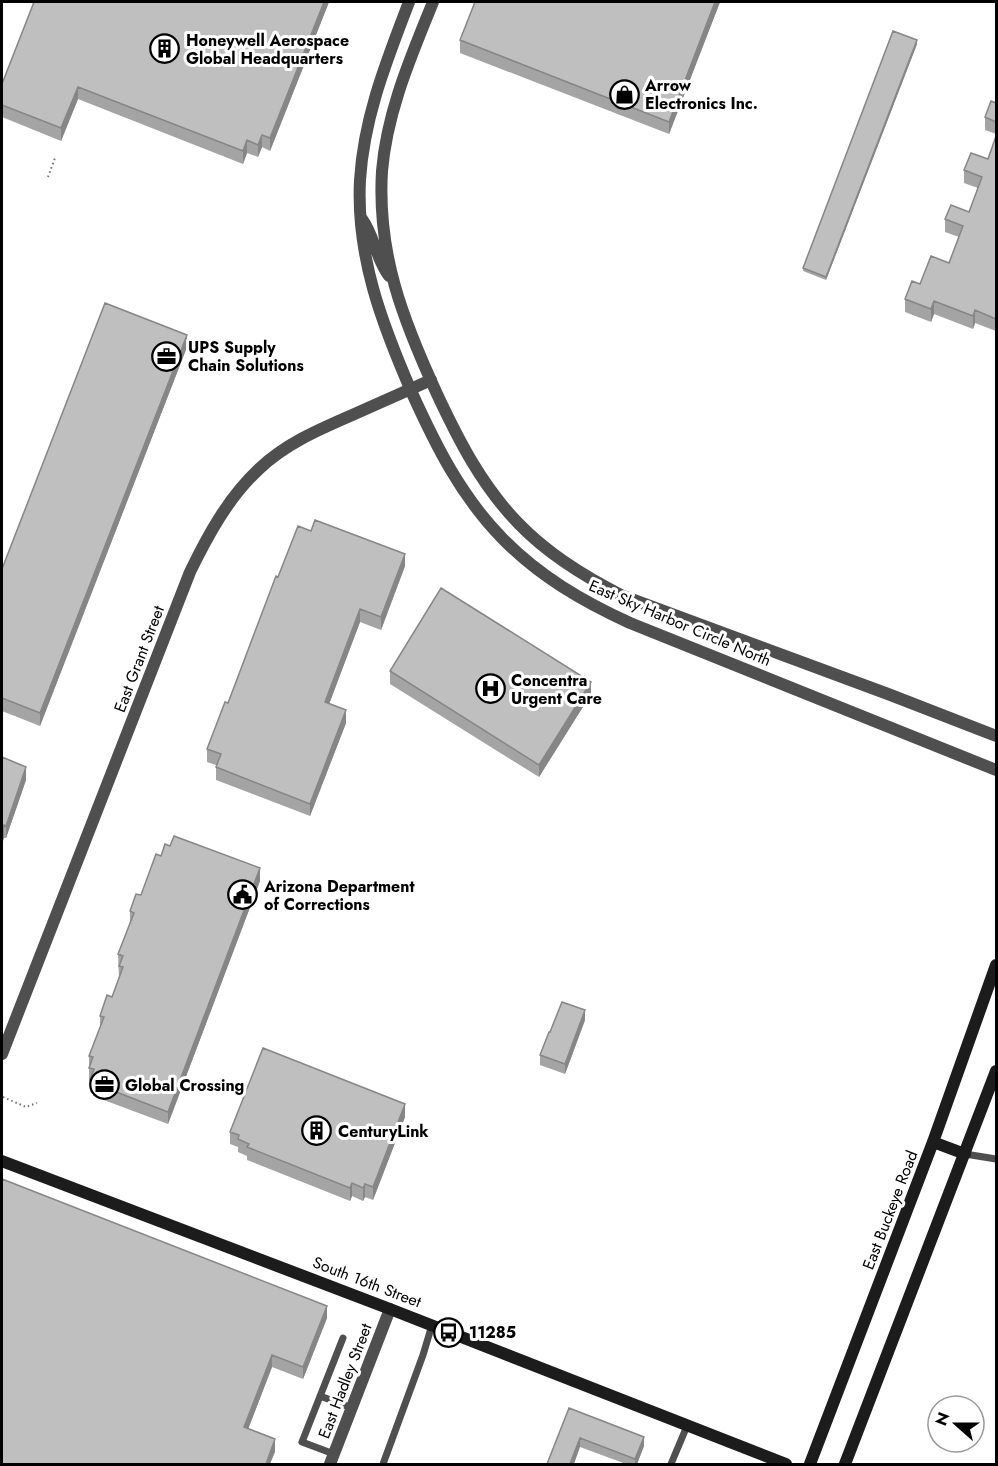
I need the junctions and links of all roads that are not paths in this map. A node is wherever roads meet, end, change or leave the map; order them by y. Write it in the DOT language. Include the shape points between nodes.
graph roads {
  1 [pos="409,2"];
  2 [pos="433,2"];
  3 [pos="360,218"];
  4 [pos="391,279"];
  5 [pos="431,380"];
  6 [pos="410,389"];
  7 [pos="996,736"];
  8 [pos="996,770"];
  9 [pos="996,965"];
  10 [pos="2,1053"];
  11 [pos="996,1071"];
  12 [pos="933,1142"];
  13 [pos="965,1154"];
  14 [pos="996,1159"];
  15 [pos="2,1161"];
  16 [pos="390,1309"];
  17 [pos="432,1325"];
  18 [pos="343,1338"];
  19 [pos="320,1396"];
  20 [pos="352,1408"];
  21 [pos="687,1426"];
  22 [pos="332,1460"];
  23 [pos="383,1464"];
  24 [pos="671,1464"];
  25 [pos="786,1464"];
  26 [pos="810,1464"];
  27 [pos="845,1464"];
  1 -- 3 [label="street, East Sky Harbor Circle North" via="367,122"];
  2 -- 4 [label="street, East Sky Harbor Circle North" via="396,100 384,153 382,212"];
  3 -- 4 [label="street" via="369,229 380,264"];
  3 -- 6 [label="street, East Sky Harbor Circle North" via="375,302"];
  4 -- 5 [label="street, East Sky Harbor Circle North"];
  5 -- 6 [label="street, East Grant Street"];
  5 -- 7 [label="street, East Sky Harbor Circle North" via="465,450 493,493 519,524 586,577 645,605"];
  6 -- 8 [label="street, East Sky Harbor Circle North" via="442,457 471,501 502,538 564,589 630,622"];
  6 -- 10 [label="street, East Grant Street" via="305,436 278,454 237,493 215,523 190,573"];
  9 -- 12 [label="main road, East Buckeye Road"];
  11 -- 13 [label="main road"];
  12 -- 13 [label="main road"];
  12 -- 26 [label="main road, East Buckeye Road"];
  13 -- 14 [label="lane"];
  13 -- 27 [label="main road"];
  15 -- 16 [label="main road, South 16th Street"];
  16 -- 17 [label="main road, South 16th Street"];
  16 -- 20 [label="street, East Hadley Street"];
  17 -- 21 [label="main road, South 16th Street"];
  17 -- 23 [label="lane"];
  18 -- 19 [label="lane"];
  19 -- 20 [label="lane"];
  19 -- 22 [label="lane" via="302,1442"];
  20 -- 22 [label="street, East Hadley Street"];
  21 -- 24 [label="lane"];
  21 -- 25 [label="main road, South 16th Street"];
}
